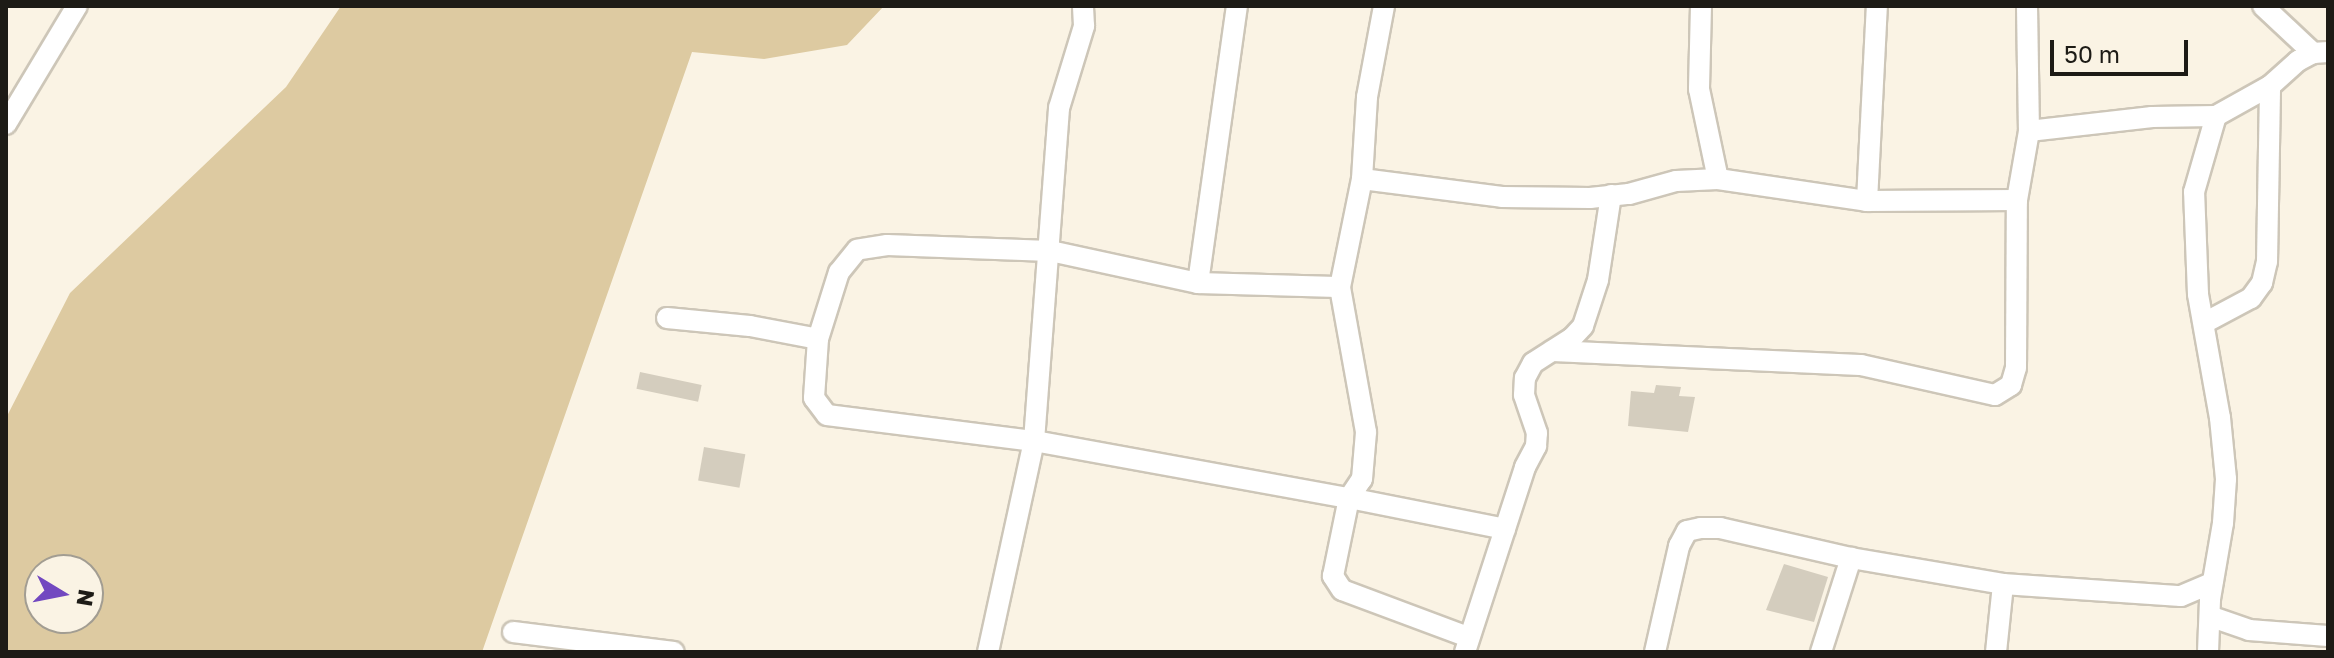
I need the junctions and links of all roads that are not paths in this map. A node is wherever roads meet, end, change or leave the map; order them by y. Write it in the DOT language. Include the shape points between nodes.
graph roads {
  1 [pos="77,6"];
  2 [pos="1083,6"];
  3 [pos="1237,6"];
  4 [pos="1384,6"];
  5 [pos="1701,6"];
  6 [pos="1877,6"];
  7 [pos="2027,6"];
  8 [pos="2263,6"];
  9 [pos="2321,52"];
  10 [pos="2270,86"];
  11 [pos="2216,116"];
  12 [pos="6,124"];
  13 [pos="2029,131"];
  14 [pos="1362,179"];
  15 [pos="1718,179"];
  16 [pos="1611,195"];
  17 [pos="2017,200"];
  18 [pos="1867,201"];
  19 [pos="1050,251"];
  20 [pos="1198,283"];
  21 [pos="1340,287"];
  22 [pos="667,318"];
  23 [pos="2206,322"];
  24 [pos="818,339"];
  25 [pos="1552,351"];
  26 [pos="1034,441"];
  27 [pos="1349,498"];
  28 [pos="1505,529"];
  29 [pos="1851,558"];
  30 [pos="2212,583"];
  31 [pos="2003,584"];
  32 [pos="2212,617"];
  33 [pos="513,632"];
  34 [pos="2328,636"];
  35 [pos="1467,644"];
  36 [pos="674,652"];
  37 [pos="988,652"];
  38 [pos="1655,652"];
  39 [pos="1821,652"];
  40 [pos="1996,652"];
  41 [pos="2208,652"];
  1 -- 12 [label="street"];
  2 -- 19 [label="street" via="1084,26 1059,108"];
  3 -- 20 [label="street"];
  4 -- 14 [label="street" via="1367,97"];
  5 -- 15 [label="street" via="1699,89"];
  6 -- 18 [label="street"];
  7 -- 13 [label="street"];
  8 -- 9 [label="street"];
  9 -- 10 [label="street" via="2282,73"];
  10 -- 11 [label="street"];
  10 -- 23 [label="street" via="2267,262 2262,283 2251,298"];
  11 -- 13 [label="street" via="2152,117"];
  11 -- 23 [label="street" via="2194,192 2198,294"];
  13 -- 17 [label="street"];
  14 -- 16 [label="street" via="1502,197"];
  14 -- 21 [label="street"];
  15 -- 16 [label="street" via="1676,181"];
  15 -- 18 [label="street"];
  16 -- 25 [label="street" via="1598,280 1583,326"];
  17 -- 18 [label="street"];
  17 -- 25 [label="street" via="2016,368 2011,385 1995,395 1861,365"];
  19 -- 20 [label="street"];
  19 -- 24 [label="street" via="887,245 857,250 839,272"];
  19 -- 26 [label="street"];
  20 -- 21 [label="street"];
  21 -- 27 [label="street" via="1366,432 1362,479"];
  22 -- 24 [label="street"];
  23 -- 30 [label="street" via="2226,479"];
  24 -- 26 [label="street" via="814,398 827,415"];
  25 -- 28 [label="street" via="1533,363 1525,378 1536,446"];
  26 -- 27 [label="street"];
  26 -- 37 [label="street"];
  27 -- 28 [label="street"];
  27 -- 35 [label="street" via="1333,576 1342,590"];
  28 -- 35 [label="street"];
  29 -- 31 [label="street"];
  29 -- 38 [label="street" via="1720,528 1687,531"];
  29 -- 39 [label="street"];
  30 -- 31 [label="street" via="2181,596"];
  30 -- 32 [label="street"];
  31 -- 40 [label="street"];
  32 -- 34 [label="street" via="2249,630"];
  32 -- 41 [label="street"];
  33 -- 36 [label="street"];
}
